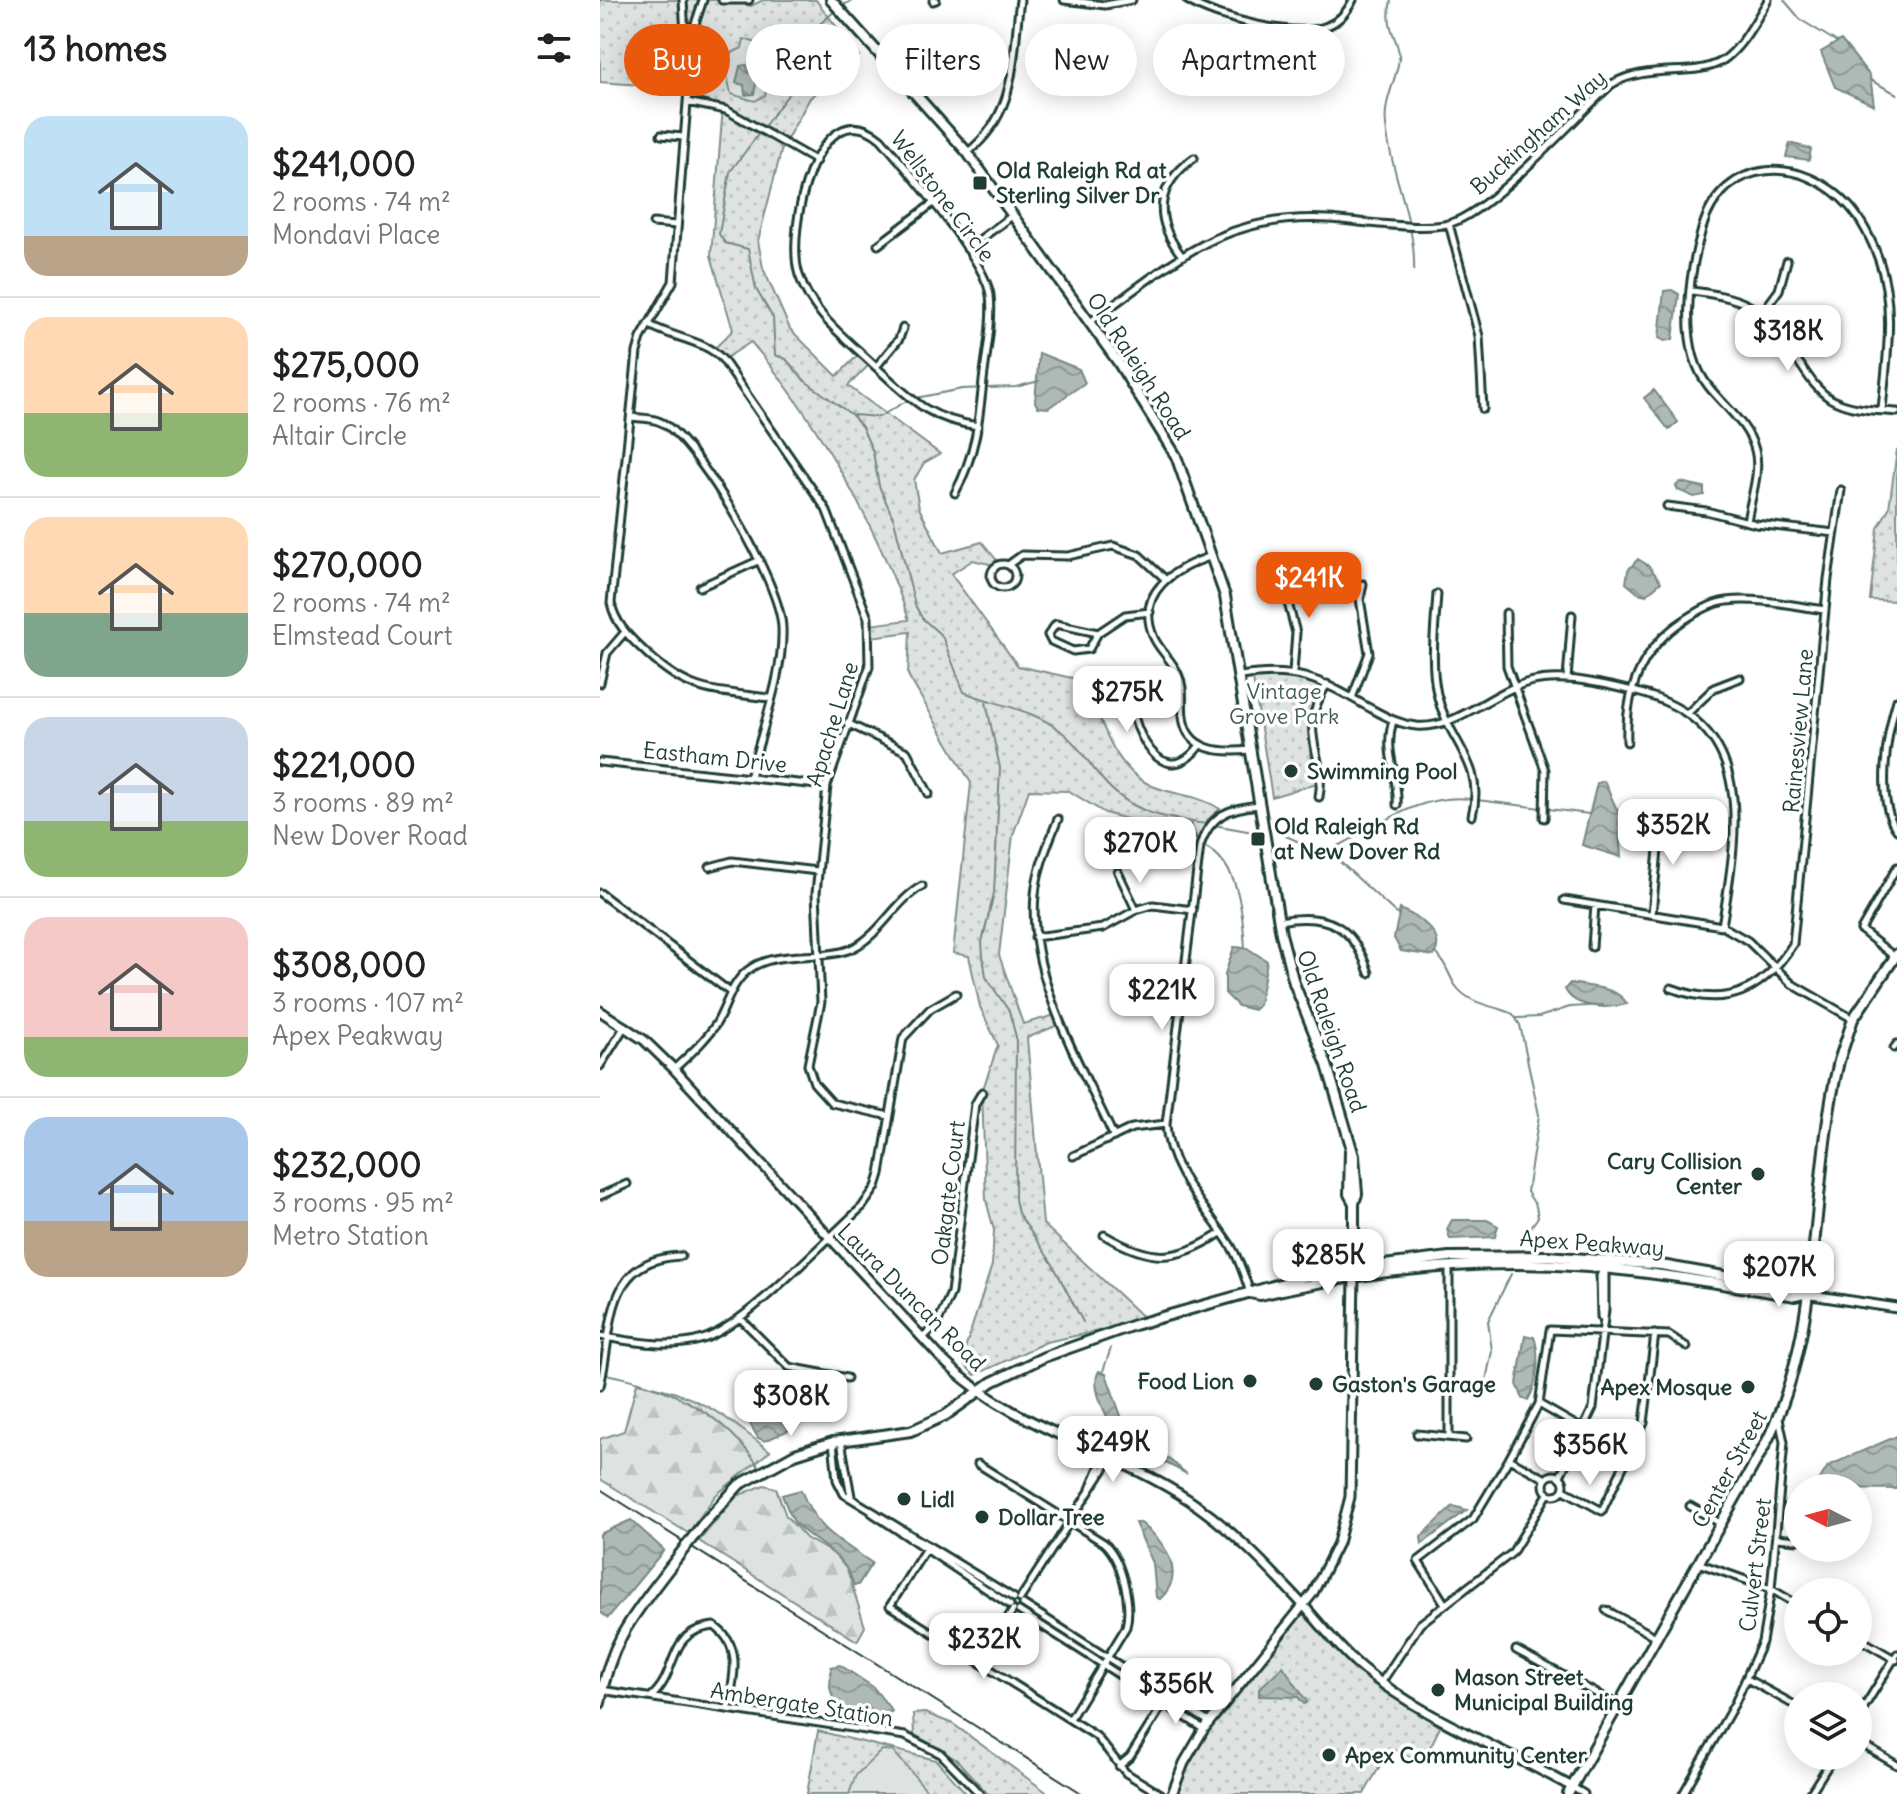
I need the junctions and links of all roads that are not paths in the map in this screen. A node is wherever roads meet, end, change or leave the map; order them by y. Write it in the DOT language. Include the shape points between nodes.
graph roads {
  1 [pos="683,0"];
  2 [pos="703,0"];
  3 [pos="722,0"];
  4 [pos="749,0"];
  5 [pos="831,0"];
  6 [pos="1020,0"];
  7 [pos="1064,0"];
  8 [pos="1132,0"];
  9 [pos="1187,0"];
  10 [pos="1353,0"];
  11 [pos="1768,0"];
  12 [pos="684,24"];
  13 [pos="695,24"];
  14 [pos="687,96"];
  15 [pos="687,102"];
  16 [pos="661,135"];
  17 [pos="683,137"];
  18 [pos="967,152"];
  19 [pos="1194,158"];
  20 [pos="816,161"];
  21 [pos="932,204"];
  22 [pos="1013,215"];
  23 [pos="653,223"];
  24 [pos="1449,224"];
  25 [pos="676,225"];
  26 [pos="878,245"];
  27 [pos="967,249"];
  28 [pos="1182,256"];
  29 [pos="1787,261"];
  30 [pos="1692,291"];
  31 [pos="1762,313"];
  32 [pos="1090,322"];
  33 [pos="648,324"];
  34 [pos="903,328"];
  35 [pos="876,367"];
  36 [pos="1483,409"];
  37 [pos="1882,410"];
  38 [pos="1897,412"];
  39 [pos="631,417"];
  40 [pos="978,426"];
  41 [pos="1841,490"];
  42 [pos="955,493"];
  43 [pos="1667,506"];
  44 [pos="1747,522"];
  45 [pos="1835,533"];
  46 [pos="1213,556"];
  47 [pos="760,560"];
  48 [pos="1008,565"];
  49 [pos="1280,573"];
  50 [pos="1164,578"];
  51 [pos="1363,584"];
  52 [pos="700,587"];
  53 [pos="1437,594"];
  54 [pos="1825,610"];
  55 [pos="1150,612"];
  56 [pos="1506,613"];
  57 [pos="1572,615"];
  58 [pos="625,632"];
  59 [pos="1098,633"];
  60 [pos="1176,670"];
  61 [pos="1293,672"];
  62 [pos="1241,676"];
  63 [pos="1740,678"];
  64 [pos="1567,679"];
  65 [pos="600,683"];
  66 [pos="1327,684"];
  67 [pos="1514,687"];
  68 [pos="1633,691"];
  69 [pos="769,698"];
  70 [pos="1352,698"];
  71 [pos="1897,700"];
  72 [pos="1689,712"];
  73 [pos="1393,721"];
  74 [pos="1446,721"];
  75 [pos="847,723"];
  76 [pos="1627,742"];
  77 [pos="1200,745"];
  78 [pos="1252,749"];
  79 [pos="600,762"];
  80 [pos="750,777"];
  81 [pos="827,786"];
  82 [pos="929,794"];
  83 [pos="1319,797"];
  84 [pos="1260,805"];
  85 [pos="1397,805"];
  86 [pos="1472,816"];
  87 [pos="1661,817"];
  88 [pos="1544,818"];
  89 [pos="1058,819"];
  90 [pos="1897,830"];
  91 [pos="710,867"];
  92 [pos="1897,867"];
  93 [pos="817,871"];
  94 [pos="1118,872"];
  95 [pos="922,886"];
  96 [pos="600,893"];
  97 [pos="1564,900"];
  98 [pos="1595,905"];
  99 [pos="1136,910"];
  100 [pos="1193,910"];
  101 [pos="1652,914"];
  102 [pos="1279,921"];
  103 [pos="1722,926"];
  104 [pos="1035,937"];
  105 [pos="1592,947"];
  106 [pos="820,955"];
  107 [pos="1896,957"];
  108 [pos="1774,968"];
  109 [pos="1369,973"];
  110 [pos="1671,988"];
  111 [pos="730,992"];
  112 [pos="956,994"];
  113 [pos="1145,1007"];
  114 [pos="600,1011"];
  115 [pos="1179,1012"];
  116 [pos="1853,1019"];
  117 [pos="625,1026"];
  118 [pos="600,1066"];
  119 [pos="674,1069"];
  120 [pos="982,1092"];
  121 [pos="889,1116"];
  122 [pos="1166,1124"];
  123 [pos="1114,1137"];
  124 [pos="1073,1156"];
  125 [pos="627,1184"];
  126 [pos="600,1196"];
  127 [pos="1221,1233"];
  128 [pos="1104,1235"];
  129 [pos="828,1238"];
  130 [pos="681,1256"];
  131 [pos="1605,1264"];
  132 [pos="1449,1266"];
  133 [pos="1354,1271"];
  134 [pos="1250,1293"];
  135 [pos="1805,1294"];
  136 [pos="1897,1308"];
  137 [pos="740,1318"];
  138 [pos="1600,1330"];
  139 [pos="1655,1334"];
  140 [pos="600,1336"];
  141 [pos="609,1338"];
  142 [pos="923,1338"];
  143 [pos="1687,1347"];
  144 [pos="847,1378"];
  145 [pos="600,1386"];
  146 [pos="980,1390"];
  147 [pos="1539,1404"];
  148 [pos="1779,1418"];
  149 [pos="1585,1430"];
  150 [pos="1417,1434"];
  151 [pos="1449,1437"];
  152 [pos="1466,1439"];
  153 [pos="837,1442"];
  154 [pos="1108,1456"];
  155 [pos="1631,1457"];
  156 [pos="1509,1459"];
  157 [pos="978,1464"];
  158 [pos="1560,1476"];
  159 [pos="1546,1479"];
  160 [pos="1564,1490"];
  161 [pos="1548,1494"];
  162 [pos="1690,1506"];
  163 [pos="1069,1521"];
  164 [pos="1721,1523"];
  165 [pos="1776,1538"];
  166 [pos="1784,1539"];
  167 [pos="927,1548"];
  168 [pos="1698,1563"];
  169 [pos="1771,1589"];
  170 [pos="1784,1597"];
  171 [pos="1019,1600"];
  172 [pos="1445,1604"];
  173 [pos="1303,1606"];
  174 [pos="1014,1609"];
  175 [pos="1606,1610"];
  176 [pos="1656,1637"];
  177 [pos="1872,1645"];
  178 [pos="1516,1650"];
  179 [pos="1896,1658"];
  180 [pos="1106,1661"];
  181 [pos="980,1662"];
  182 [pos="1184,1671"];
  183 [pos="1747,1679"];
  184 [pos="1381,1683"];
  185 [pos="601,1690"];
  186 [pos="1872,1695"];
  187 [pos="651,1697"];
  188 [pos="1167,1698"];
  189 [pos="1784,1699"];
  190 [pos="600,1703"];
  191 [pos="1619,1706"];
  192 [pos="728,1708"];
  193 [pos="1070,1719"];
  194 [pos="1207,1725"];
  195 [pos="1872,1750"];
  196 [pos="1897,1765"];
  197 [pos="1119,1766"];
  198 [pos="1825,1770"];
  199 [pos="1570,1791"];
  200 [pos="980,1794"];
  201 [pos="1160,1794"];
  202 [pos="1172,1794"];
  203 [pos="1584,1794"];
  204 [pos="1683,1794"];
  205 [pos="1810,1794"];
  1 -- 12 [label="street"];
  2 -- 13 [label="street"];
  3 -- 4 [label="street"];
  5 -- 18 [label="main road, Old Raleigh Road"];
  6 -- 18 [label="street" via="1003,110 990,133"];
  7 -- 8 [label="street" via="1105,5"];
  9 -- 10 [label="street" via="1232,20 1312,30 1335,23"];
  11 -- 24 [label="street, Buckingham Way" via="1721,62 1621,78 1495,194"];
  14 -- 15 [label="street"];
  15 -- 17 [label="street"];
  15 -- 20 [label="street" via="734,114"];
  16 -- 17 [label="street"];
  17 -- 25 [label="street"];
  18 -- 22 [label="main road, Old Raleigh Road"];
  19 -- 28 [label="street" via="1173,179 1161,207 1164,230"];
  20 -- 21 [label="street, Wellstone Circle" via="837,133 869,131"];
  20 -- 35 [label="street, Wellstone Circle" via="796,210 799,275 823,318"];
  21 -- 26 [label="street"];
  21 -- 27 [label="street, Wellstone Circle"];
  22 -- 27 [label="street"];
  22 -- 32 [label="main road, Old Raleigh Road"];
  23 -- 25 [label="street"];
  24 -- 28 [label="street" via="1279,218 1225,232"];
  24 -- 36 [label="street" via="1479,336"];
  25 -- 33 [label="street" via="673,282"];
  27 -- 40 [label="street, Wellstone Circle" via="990,293"];
  28 -- 32 [label="street"];
  29 -- 31 [label="street" via="1779,290"];
  30 -- 31 [label="street" via="1735,297"];
  30 -- 37 [label="street" via="1704,223 1718,195 1733,181 1776,170 1826,187 1860,221 1882,269 1889,311"];
  30 -- 44 [label="street" via="1688,332 1694,363 1745,431 1756,455"];
  31 -- 37 [label="street" via="1824,395 1850,406"];
  32 -- 46 [label="main road, Old Raleigh Road" via="1166,437"];
  33 -- 39 [label="street" via="637,352"];
  33 -- 75 [label="street, Apache Lane" via="718,355 826,509 871,633 869,667"];
  34 -- 35 [label="street"];
  35 -- 40 [label="street, Wellstone Circle" via="933,416"];
  37 -- 38 [label="street"];
  39 -- 47 [label="street" via="661,423 675,433"];
  39 -- 58 [label="street" via="610,591 613,611"];
  40 -- 42 [label="street, Wellstone Circle" via="970,467"];
  41 -- 45 [label="street, Rainesview Lane"];
  43 -- 44 [label="street"];
  44 -- 45 [label="street"];
  45 -- 54 [label="street, Rainesview Lane"];
  46 -- 50 [label="street"];
  46 -- 62 [label="main road, Old Raleigh Road"];
  47 -- 52 [label="street"];
  47 -- 69 [label="street" via="782,626"];
  48 -- 48 [label="street" via="993,570 998,586 1014,581"];
  48 -- 50 [label="street" via="1022,555 1068,556 1119,546 1139,555"];
  49 -- 61 [label="street" via="1296,633"];
  50 -- 55 [label="street"];
  51 -- 70 [label="street" via="1360,599 1369,653"];
  53 -- 74 [label="street" via="1434,674"];
  54 -- 68 [label="street" via="1742,600 1712,605 1655,643 1639,668"];
  54 -- 108 [label="street, Rainesview Lane" via="1795,936"];
  55 -- 59 [label="street" via="1125,615"];
  55 -- 60 [label="street" via="1156,642"];
  56 -- 67 [label="street" via="1504,649"];
  57 -- 64 [label="street"];
  58 -- 65 [label="street" via="607,653"];
  58 -- 69 [label="street" via="686,684"];
  59 -- 59 [label="street" via="1056,624 1048,635 1078,652 1089,649"];
  60 -- 77 [label="street" via="1184,722"];
  60 -- 77 [label="street" via="1135,683 1130,704 1145,743 1157,758 1182,762"];
  61 -- 62 [label="street"];
  61 -- 66 [label="street"];
  62 -- 78 [label="main road, Old Raleigh Road"];
  63 -- 72 [label="street" via="1714,688"];
  64 -- 67 [label="street"];
  64 -- 68 [label="street"];
  66 -- 70 [label="street"];
  66 -- 83 [label="street" via="1311,724"];
  67 -- 74 [label="street"];
  67 -- 88 [label="street" via="1543,761"];
  68 -- 72 [label="street"];
  68 -- 76 [label="street"];
  69 -- 80 [label="street"];
  70 -- 73 [label="street"];
  71 -- 90 [label="street" via="1885,798"];
  72 -- 103 [label="street" via="1718,745 1730,779 1733,851"];
  73 -- 74 [label="street" via="1417,726"];
  73 -- 85 [label="street" via="1389,750"];
  74 -- 86 [label="street" via="1475,774"];
  75 -- 81 [label="street, Apache Lane"];
  75 -- 82 [label="street" via="907,752"];
  77 -- 78 [label="street" via="1219,752"];
  78 -- 84 [label="main road, Old Raleigh Road"];
  79 -- 80 [label="street, Eastham Drive"];
  80 -- 81 [label="street, Eastham Drive"];
  81 -- 93 [label="street, Apache Lane"];
  84 -- 100 [label="street" via="1224,812 1207,829 1200,846"];
  84 -- 102 [label="main road, Old Raleigh Road"];
  87 -- 101 [label="street"];
  89 -- 104 [label="street" via="1037,883"];
  91 -- 93 [label="street" via="732,861"];
  92 -- 107 [label="street" via="1861,930"];
  93 -- 106 [label="street, Apache Lane"];
  94 -- 99 [label="street"];
  95 -- 106 [label="street" via="860,944"];
  96 -- 111 [label="street"];
  97 -- 98 [label="street"];
  98 -- 101 [label="street"];
  98 -- 105 [label="street"];
  99 -- 100 [label="street" via="1153,905"];
  99 -- 104 [label="street" via="1103,928"];
  100 -- 115 [label="street"];
  101 -- 103 [label="street"];
  102 -- 109 [label="street" via="1309,919 1340,926 1360,947"];
  102 -- 133 [label="main road, Old Raleigh Road" via="1294,983 1327,1065 1350,1149"];
  103 -- 108 [label="street" via="1748,941"];
  104 -- 123 [label="street" via="1045,980"];
  106 -- 111 [label="street" via="761,963"];
  106 -- 121 [label="street, Apache Lane" via="821,1002 807,1055 810,1075 832,1103"];
  107 -- 116 [label="main road, Center Street"];
  108 -- 110 [label="street, Rainesview Lane" via="1755,987 1737,995"];
  108 -- 116 [label="street"];
  111 -- 119 [label="street" via="711,1031"];
  112 -- 121 [label="street" via="930,1009 903,1038"];
  113 -- 115 [label="street"];
  114 -- 117 [label="street, Laura Duncan Road"];
  115 -- 122 [label="street"];
  116 -- 135 [label="main road, Center Street" via="1834,1084"];
  117 -- 118 [label="street"];
  117 -- 119 [label="street, Laura Duncan Road"];
  119 -- 129 [label="street, Laura Duncan Road"];
  120 -- 142 [label="street, Oakgate Court" via="975,1104 951,1293 937,1324"];
  121 -- 129 [label="street" via="876,1187"];
  122 -- 123 [label="street" via="1132,1128"];
  122 -- 127 [label="street" via="1180,1171"];
  123 -- 124 [label="street"];
  125 -- 126 [label="street"];
  127 -- 128 [label="street" via="1189,1251 1162,1256 1136,1253"];
  127 -- 134 [label="street" via="1239,1261"];
  129 -- 137 [label="street"];
  129 -- 142 [label="street, Laura Duncan Road"];
  130 -- 141 [label="street" via="658,1258 630,1275 615,1300"];
  131 -- 132 [label="main road, Apex Peakway"];
  131 -- 133 [label="main road, Apex Peakway" via="1481,1256"];
  131 -- 135 [label="main road, Apex Peakway" via="1710,1273"];
  131 -- 138 [label="street"];
  132 -- 133 [label="main road, Apex Peakway"];
  132 -- 151 [label="street"];
  133 -- 134 [label="main road, Apex Peakway" via="1260,1295"];
  133 -- 173 [label="street, Old Raleigh Road" via="1350,1497 1338,1543"];
  134 -- 146 [label="main road, Apex Peakway" via="1088,1341 1012,1371"];
  135 -- 136 [label="street"];
  135 -- 148 [label="main road, Center Street" via="1792,1379"];
  137 -- 141 [label="street" via="693,1342"];
  137 -- 144 [label="street" via="789,1367"];
  138 -- 139 [label="street"];
  138 -- 147 [label="street" via="1550,1330"];
  138 -- 149 [label="street" via="1596,1397"];
  139 -- 143 [label="street" via="1678,1337"];
  139 -- 155 [label="street" via="1648,1410"];
  140 -- 141 [label="street"];
  141 -- 145 [label="street"];
  142 -- 146 [label="street, Laura Duncan Road"];
  146 -- 153 [label="main road, Apex Peakway" via="946,1415 911,1431"];
  146 -- 154 [label="street, Laura Duncan Road" via="1040,1426"];
  147 -- 149 [label="street"];
  147 -- 156 [label="street"];
  148 -- 164 [label="main road, Center Street"];
  148 -- 165 [label="street, Culvert Street" via="1784,1442"];
  149 -- 155 [label="street"];
  149 -- 158 [label="street"];
  150 -- 151 [label="street"];
  151 -- 152 [label="street"];
  153 -- 167 [label="street" via="839,1485"];
  153 -- 185 [label="main road, Apex Peakway, bridge" via="795,1454 749,1478 724,1499 625,1625"];
  154 -- 163 [label="street"];
  154 -- 173 [label="street, Laura Duncan Road" via="1222,1522"];
  155 -- 160 [label="street" via="1602,1511"];
  156 -- 159 [label="street"];
  156 -- 172 [label="street" via="1473,1519 1418,1561"];
  157 -- 163 [label="street"];
  158 -- 159 [label="street"];
  158 -- 160 [label="street"];
  159 -- 161 [label="street"];
  160 -- 161 [label="street"];
  161 -- 172 [label="street" via="1512,1553"];
  162 -- 164 [label="street"];
  163 -- 171 [label="street"];
  163 -- 180 [label="street" via="1104,1543 1119,1566 1128,1620"];
  164 -- 168 [label="main road, Center Street"];
  165 -- 166 [label="street"];
  165 -- 169 [label="street, Culvert Street"];
  167 -- 171 [label="street"];
  167 -- 174 [label="street"];
  167 -- 181 [label="street" via="890,1606"];
  168 -- 169 [label="street"];
  168 -- 176 [label="main road, Center Street"];
  169 -- 170 [label="street"];
  169 -- 183 [label="street, Culvert Street" via="1764,1635"];
  171 -- 174 [label="street"];
  171 -- 174 [label="street"];
  171 -- 180 [label="street"];
  172 -- 184 [label="street" via="1410,1636"];
  173 -- 184 [label="street, Laura Duncan Road"];
  173 -- 194 [label="street, Old Raleigh Road"];
  174 -- 180 [label="street"];
  174 -- 181 [label="street"];
  175 -- 176 [label="street"];
  176 -- 191 [label="main road, Center Street"];
  177 -- 179 [label="street"];
  178 -- 191 [label="street"];
  179 -- 186 [label="street"];
  180 -- 188 [label="street"];
  180 -- 193 [label="street"];
  181 -- 193 [label="street"];
  182 -- 188 [label="street"];
  183 -- 189 [label="street"];
  183 -- 204 [label="street, Culvert Street"];
  184 -- 199 [label="street, Laura Duncan Road"];
  185 -- 187 [label="street, Ambergate Station"];
  185 -- 190 [label="main road, Apex Peakway"];
  187 -- 192 [label="street, Ambergate Station"];
  187 -- 192 [label="street" via="664,1683 683,1638 695,1629 714,1626 726,1635 735,1654"];
  188 -- 194 [label="street"];
  188 -- 197 [label="street"];
  191 -- 199 [label="main road, Center Street"];
  192 -- 200 [label="street, Ambergate Station" via="905,1736 948,1760"];
  193 -- 197 [label="street" via="1101,1740"];
  194 -- 202 [label="street, Old Raleigh Road"];
  195 -- 196 [label="street"];
  197 -- 201 [label="street"];
  198 -- 205 [label="street"];
  199 -- 203 [label="street"];
}
